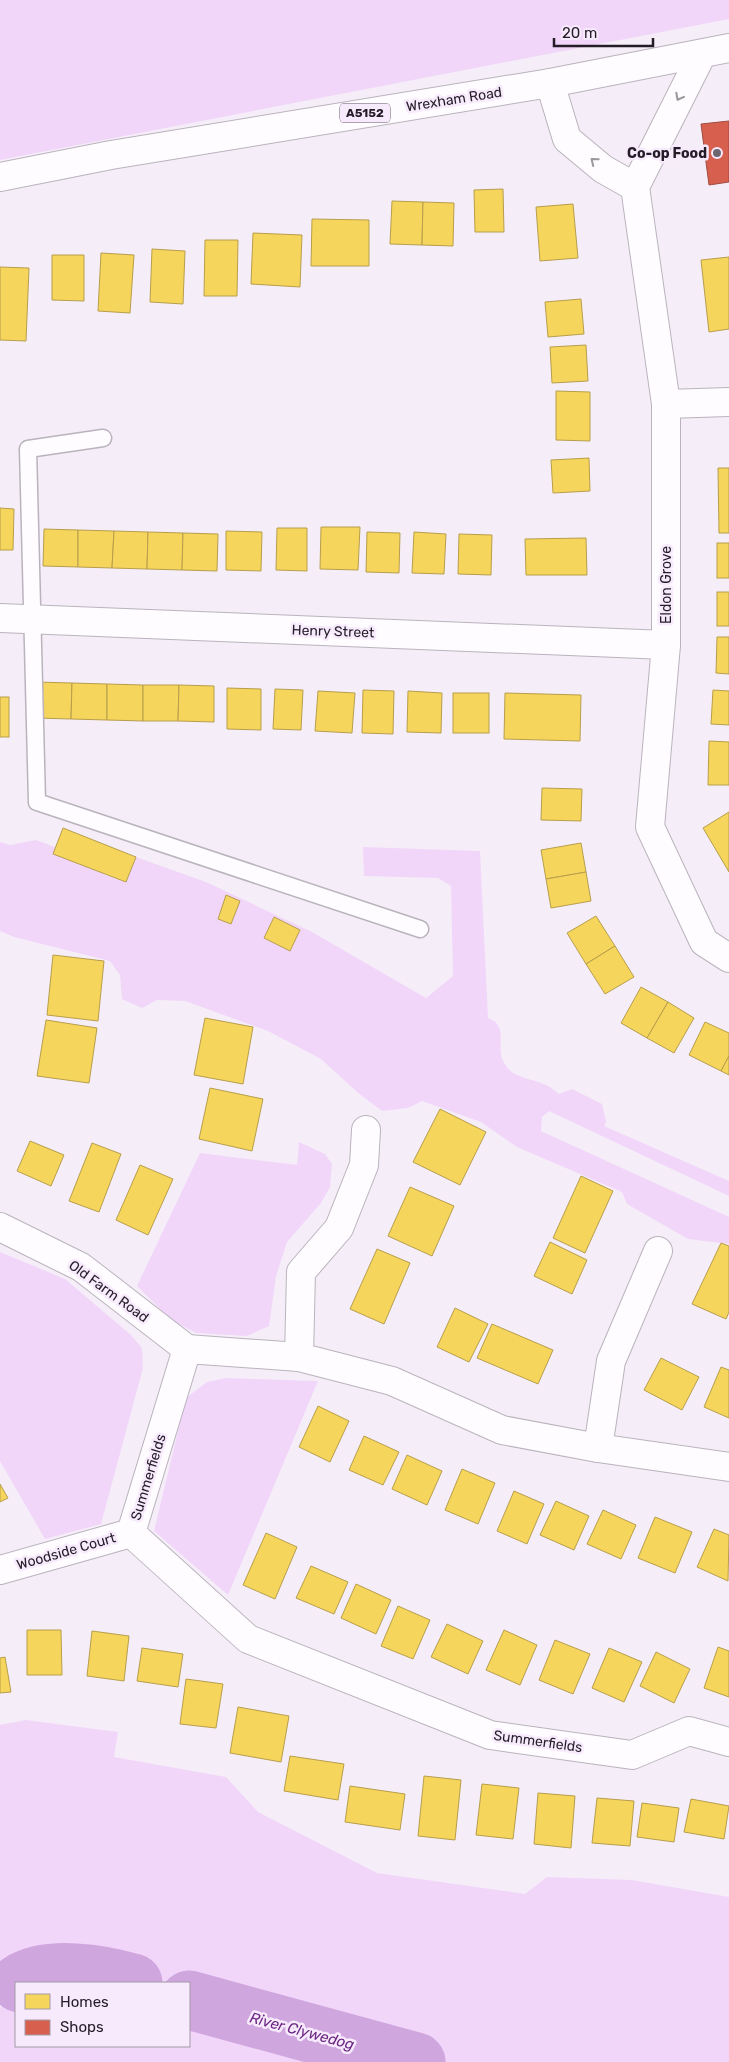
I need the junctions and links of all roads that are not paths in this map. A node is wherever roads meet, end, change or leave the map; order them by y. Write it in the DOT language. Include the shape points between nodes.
graph roads {
  1 [pos="729,48"];
  2 [pos="702,54"];
  3 [pos="550,83"];
  4 [pos="0,177"];
  5 [pos="635,188"];
  6 [pos="729,402"];
  7 [pos="666,404"];
  8 [pos="103,438"];
  9 [pos="0,618"];
  10 [pos="31,619"];
  11 [pos="666,645"];
  12 [pos="420,929"];
  13 [pos="729,958"];
  14 [pos="366,1130"];
  15 [pos="0,1227"];
  16 [pos="658,1251"];
  17 [pos="187,1349"];
  18 [pos="299,1357"];
  19 [pos="598,1448"];
  20 [pos="729,1467"];
  21 [pos="131,1533"];
  22 [pos="0,1570"];
  23 [pos="729,1742"];
  1 -- 2 [label="street, Wrexham Road / A5152"];
  2 -- 3 [label="street, Wrexham Road / A5152"];
  2 -- 5 [label="street, one-way"];
  3 -- 4 [label="street, Wrexham Road / A5152" via="111,155"];
  5 -- 3 [label="street, one-way" via="603,169 567,139"];
  5 -- 7 [label="street, Eldon Grove"];
  6 -- 7 [label="street"];
  7 -- 11 [label="street, Eldon Grove"];
  8 -- 10 [label="lane" via="28,448"];
  9 -- 10 [label="street, Henry Street"];
  10 -- 11 [label="street, Henry Street"];
  10 -- 12 [label="lane" via="37,802"];
  11 -- 13 [label="street, Eldon Grove" via="650,827 704,942"];
  14 -- 18 [label="street" via="364,1165 339,1228 301,1272"];
  15 -- 17 [label="street, Old Farm Road" via="81,1267"];
  16 -- 19 [label="street" via="611,1361"];
  17 -- 18 [label="street"];
  17 -- 21 [label="street, Summerfields"];
  18 -- 19 [label="street" via="392,1381 502,1430"];
  19 -- 20 [label="street"];
  21 -- 22 [label="street, Woodside Court"];
  21 -- 23 [label="street, Summerfields" via="248,1639 490,1735 632,1755 689,1731"];
}
